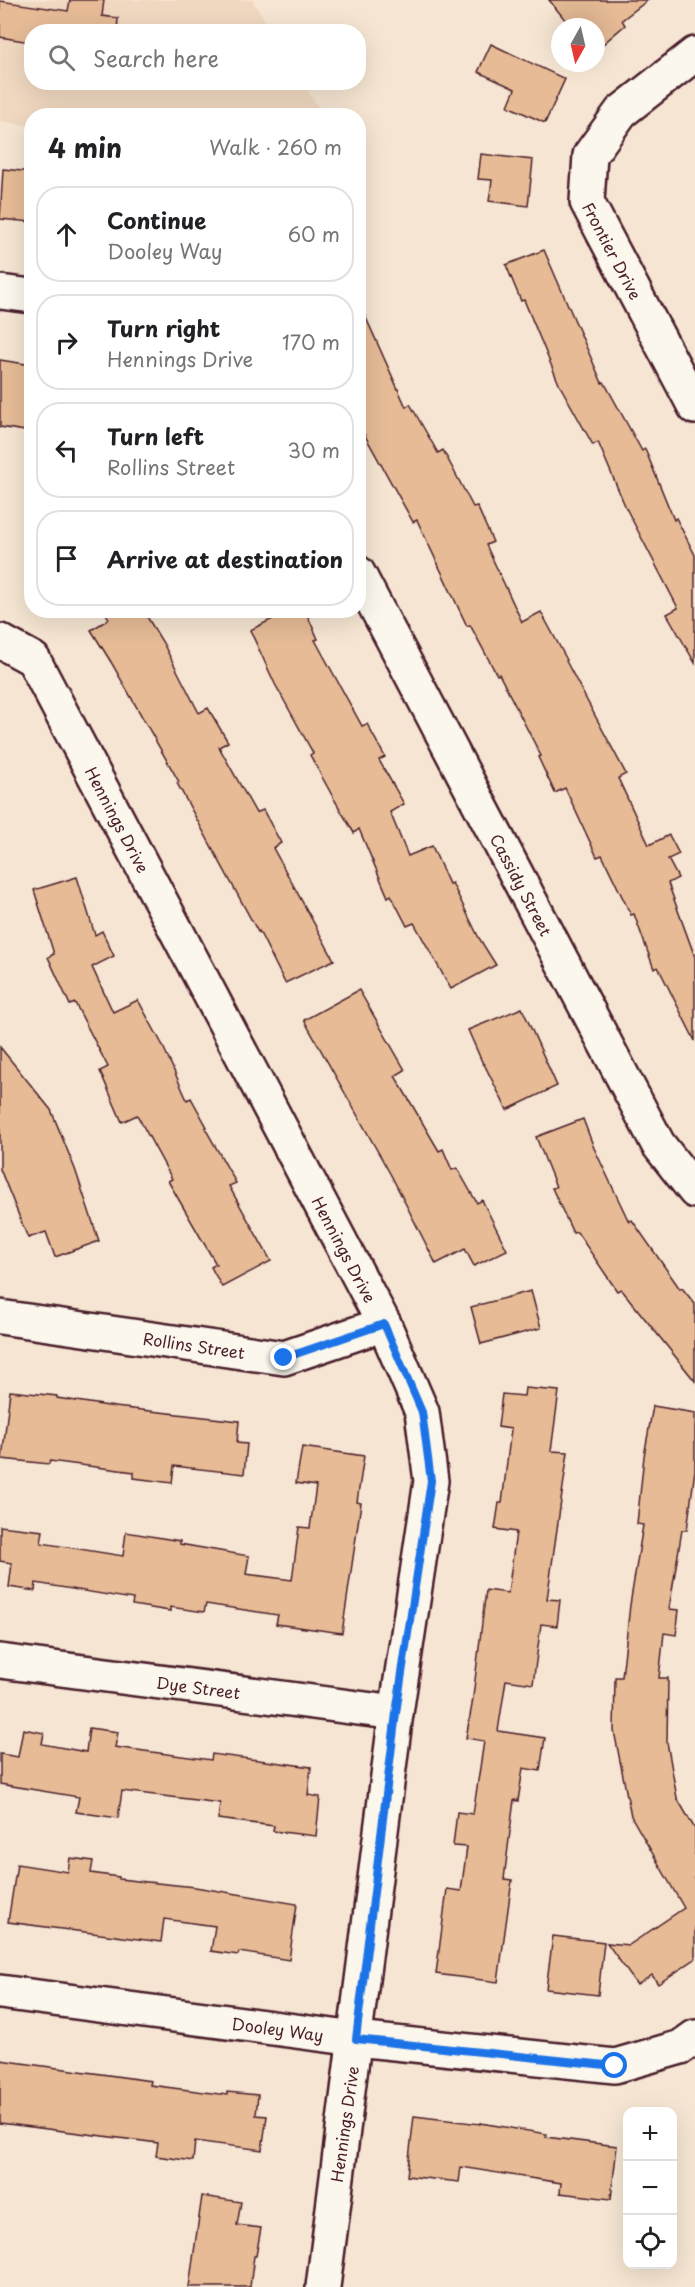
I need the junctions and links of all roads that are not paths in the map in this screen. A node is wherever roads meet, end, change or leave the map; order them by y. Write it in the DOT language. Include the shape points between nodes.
graph roads {
  1 [pos="695,54"];
  2 [pos="0,292"];
  3 [pos="24,295"];
  4 [pos="695,407"];
  5 [pos="366,588"];
  6 [pos="0,641"];
  7 [pos="695,1191"];
  8 [pos="0,1317"];
  9 [pos="384,1324"];
  10 [pos="0,1661"];
  11 [pos="396,1713"];
  12 [pos="0,1992"];
  13 [pos="695,2037"];
  14 [pos="356,2039"];
  15 [pos="322,2287"];
  1 -- 4 [label="street, Frontier Drive" via="621,112 590,155 586,202"];
  2 -- 3 [label="street"];
  5 -- 7 [label="street, Cassidy Street" via="658,1144"];
  6 -- 9 [label="street, Hennings Drive" via="33,659"];
  8 -- 9 [label="street, Rollins Street" via="284,1358"];
  9 -- 11 [label="street, Hennings Drive" via="422,1412 431,1481"];
  10 -- 11 [label="street, Dye Street"];
  11 -- 14 [label="street, Hennings Drive"];
  12 -- 14 [label="street, Dooley Way"];
  13 -- 14 [label="street, Dooley Way" via="681,2047 615,2066"];
  14 -- 15 [label="street, Hennings Drive"];
}
